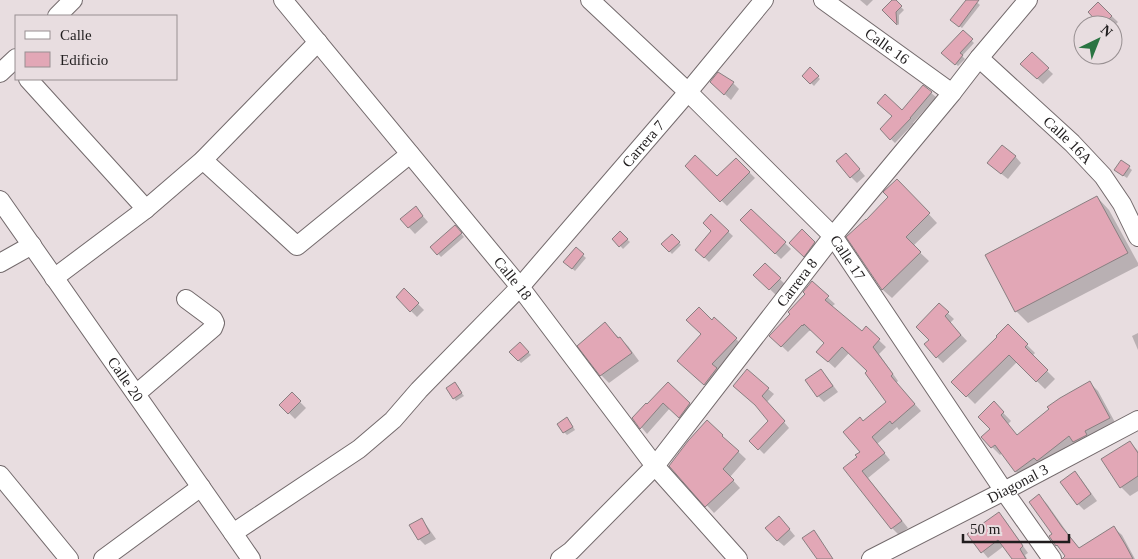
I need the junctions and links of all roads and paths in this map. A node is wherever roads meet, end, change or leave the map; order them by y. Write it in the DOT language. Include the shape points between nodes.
graph roads {
  1 [pos="73,0"];
  2 [pos="283,0"];
  3 [pos="590,0"];
  4 [pos="764,0"];
  5 [pos="823,0"];
  6 [pos="1028,0"];
  7 [pos="58,15"];
  8 [pos="318,42"];
  9 [pos="979,58"];
  10 [pos="29,80"];
  11 [pos="688,92"];
  12 [pos="952,93"];
  13 [pos="410,154"];
  14 [pos="203,160"];
  15 [pos="0,200"];
  16 [pos="146,209"];
  17 [pos="833,236"];
  18 [pos="1138,237"];
  19 [pos="32,245"];
  20 [pos="0,263"];
  21 [pos="54,278"];
  22 [pos="520,287"];
  23 [pos="186,299"];
  24 [pos="136,394"];
  25 [pos="1138,420"];
  26 [pos="655,466"];
  27 [pos="0,475"];
  28 [pos="202,487"];
  29 [pos="1004,491"];
  30 [pos="233,532"];
  31 [pos="569,556"];
  32 [pos="69,559"];
  33 [pos="103,559"];
  34 [pos="250,559"];
  35 [pos="738,559"];
  36 [pos="871,559"];
  37 [pos="1052,559"];
  1 -- 7 [label="street"];
  2 -- 8 [label="street, Calle 18"];
  3 -- 11 [label="street, Calle 17"];
  4 -- 11 [label="street, Carrera 7"];
  5 -- 12 [label="street, Calle 16"];
  6 -- 9 [label="street, Carrera 8"];
  8 -- 13 [label="street, Calle 18"];
  8 -- 14 [label="street"];
  9 -- 12 [label="street, Carrera 8"];
  9 -- 18 [label="street, Calle 16A" via="1072,143 1103,176 1122,204"];
  10 -- 16 [label="street"];
  11 -- 17 [label="street, Calle 17"];
  11 -- 22 [label="street, Carrera 7"];
  12 -- 17 [label="street, Carrera 8"];
  13 -- 14 [label="street" via="297,246"];
  13 -- 22 [label="street, Calle 18"];
  14 -- 16 [label="street"];
  15 -- 19 [label="street, Calle 20"];
  16 -- 21 [label="street"];
  17 -- 26 [label="street, Carrera 8"];
  17 -- 29 [label="street, Calle 17"];
  19 -- 20 [label="street"];
  19 -- 21 [label="street, Calle 20"];
  21 -- 24 [label="street, Calle 20"];
  22 -- 26 [label="street, Calle 18"];
  22 -- 30 [label="street, Carrera 7" via="393,420 358,450"];
  23 -- 24 [label="street" via="213,320 213,328"];
  24 -- 28 [label="street, Calle 20"];
  25 -- 29 [label="street, Diagonal 3"];
  26 -- 31 [label="street, Carrera 8"];
  26 -- 35 [label="street, Calle 18"];
  27 -- 32 [label="street"];
  28 -- 30 [label="street, Calle 20"];
  28 -- 33 [label="street"];
  29 -- 36 [label="street, Diagonal 3"];
  29 -- 37 [label="street, Calle 17"];
  30 -- 34 [label="street, Calle 20"];
}
